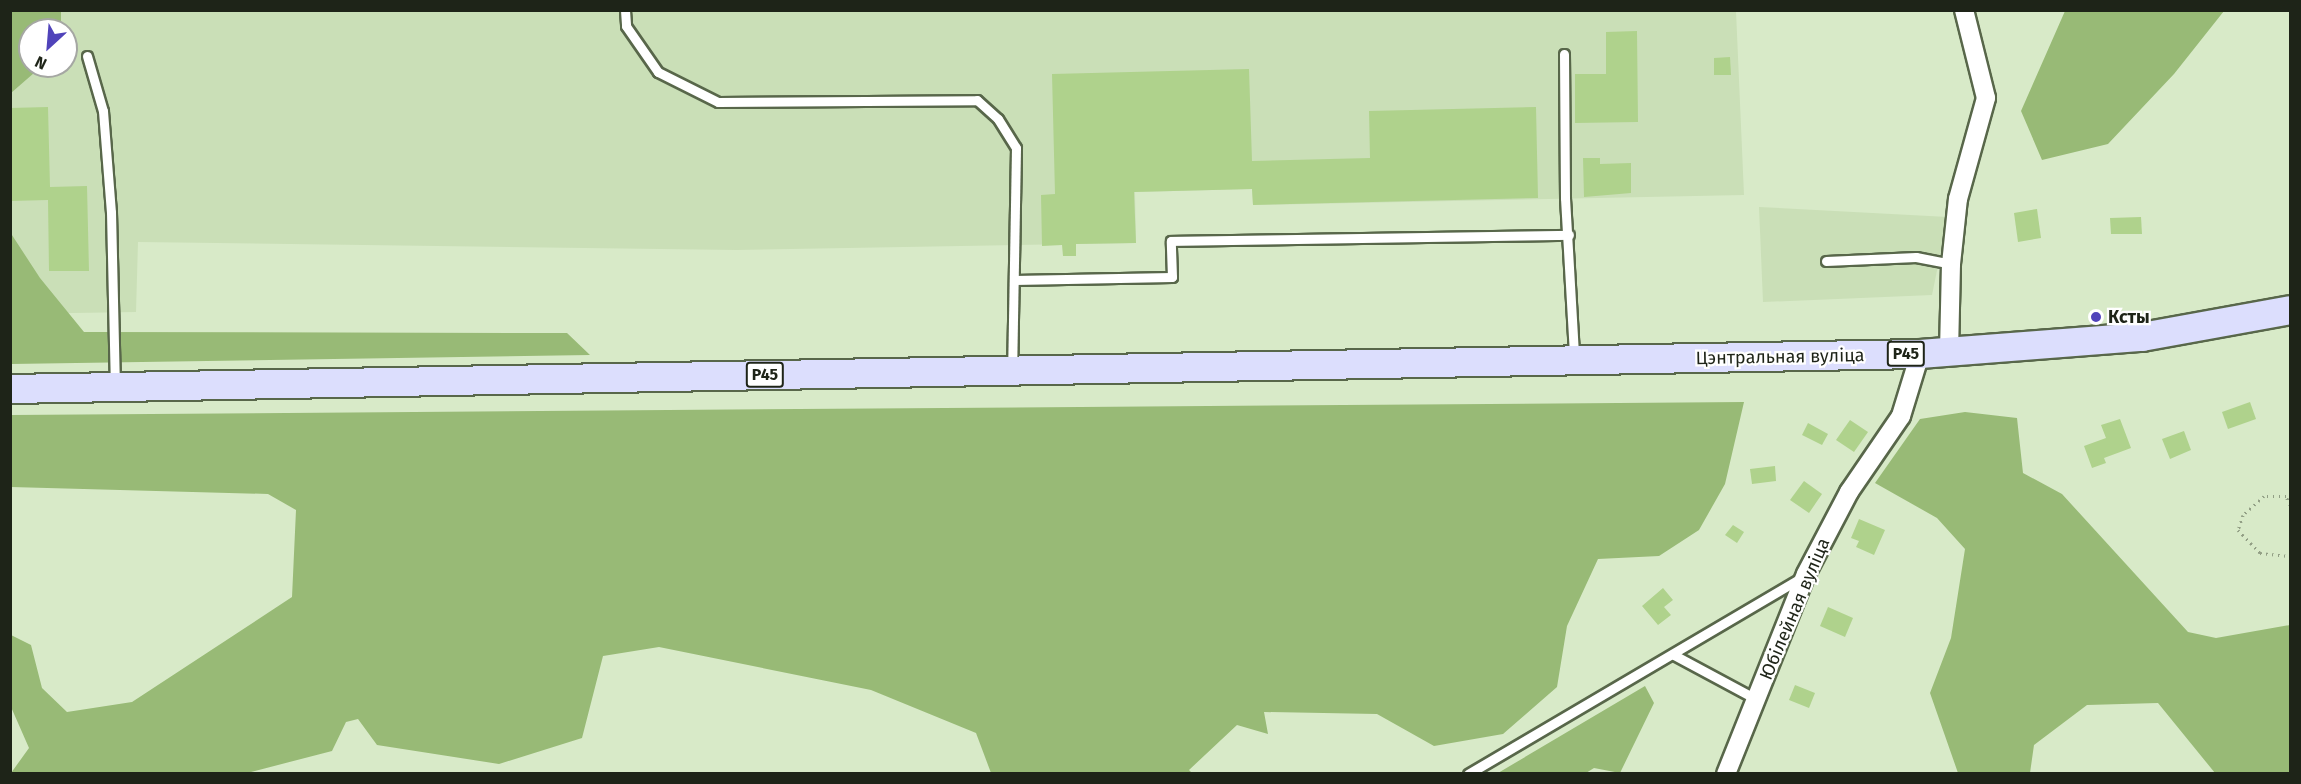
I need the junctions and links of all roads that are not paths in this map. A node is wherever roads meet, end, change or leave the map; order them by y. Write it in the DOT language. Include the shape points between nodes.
graph roads {
  1 [pos="625,10"];
  2 [pos="1964,10"];
  3 [pos="1564,54"];
  4 [pos="87,56"];
  5 [pos="1569,235"];
  6 [pos="1826,261"];
  7 [pos="1951,264"];
  8 [pos="1014,280"];
  9 [pos="2290,310"];
  10 [pos="1949,351"];
  11 [pos="1920,354"];
  12 [pos="1574,361"];
  13 [pos="1012,370"];
  14 [pos="10,388"];
  15 [pos="115,388"];
  16 [pos="1806,574"];
  17 [pos="1674,655"];
  18 [pos="1756,699"];
  19 [pos="1468,774"];
  20 [pos="1726,774"];
  1 -- 8 [label="lane" via="626,26 658,72 718,102 977,100 998,119 1016,148"];
  2 -- 7 [label="street" via="1986,98 1958,199"];
  3 -- 5 [label="lane"];
  4 -- 15 [label="lane" via="103,111 111,212"];
  5 -- 8 [label="lane" via="1171,241 1172,278"];
  5 -- 12 [label="lane"];
  6 -- 7 [label="lane" via="1916,257"];
  7 -- 10 [label="street"];
  8 -- 13 [label="lane"];
  9 -- 10 [label="main road, Цэнтральная вуліца / Р45" via="2142,337"];
  10 -- 11 [label="main road, Цэнтральная вуліца / Р45"];
  11 -- 12 [label="main road, Цэнтральная вуліца / Р45"];
  11 -- 16 [label="street, Юбілейная вуліца" via="1901,416 1849,492"];
  12 -- 13 [label="main road, Цэнтральная вуліца / Р45"];
  13 -- 15 [label="main road, Р45"];
  14 -- 15 [label="main road, Р45"];
  16 -- 17 [label="lane"];
  16 -- 18 [label="street, Юбілейная вуліца"];
  17 -- 18 [label="lane"];
  17 -- 19 [label="lane"];
  18 -- 20 [label="street, Юбілейная вуліца"];
}
